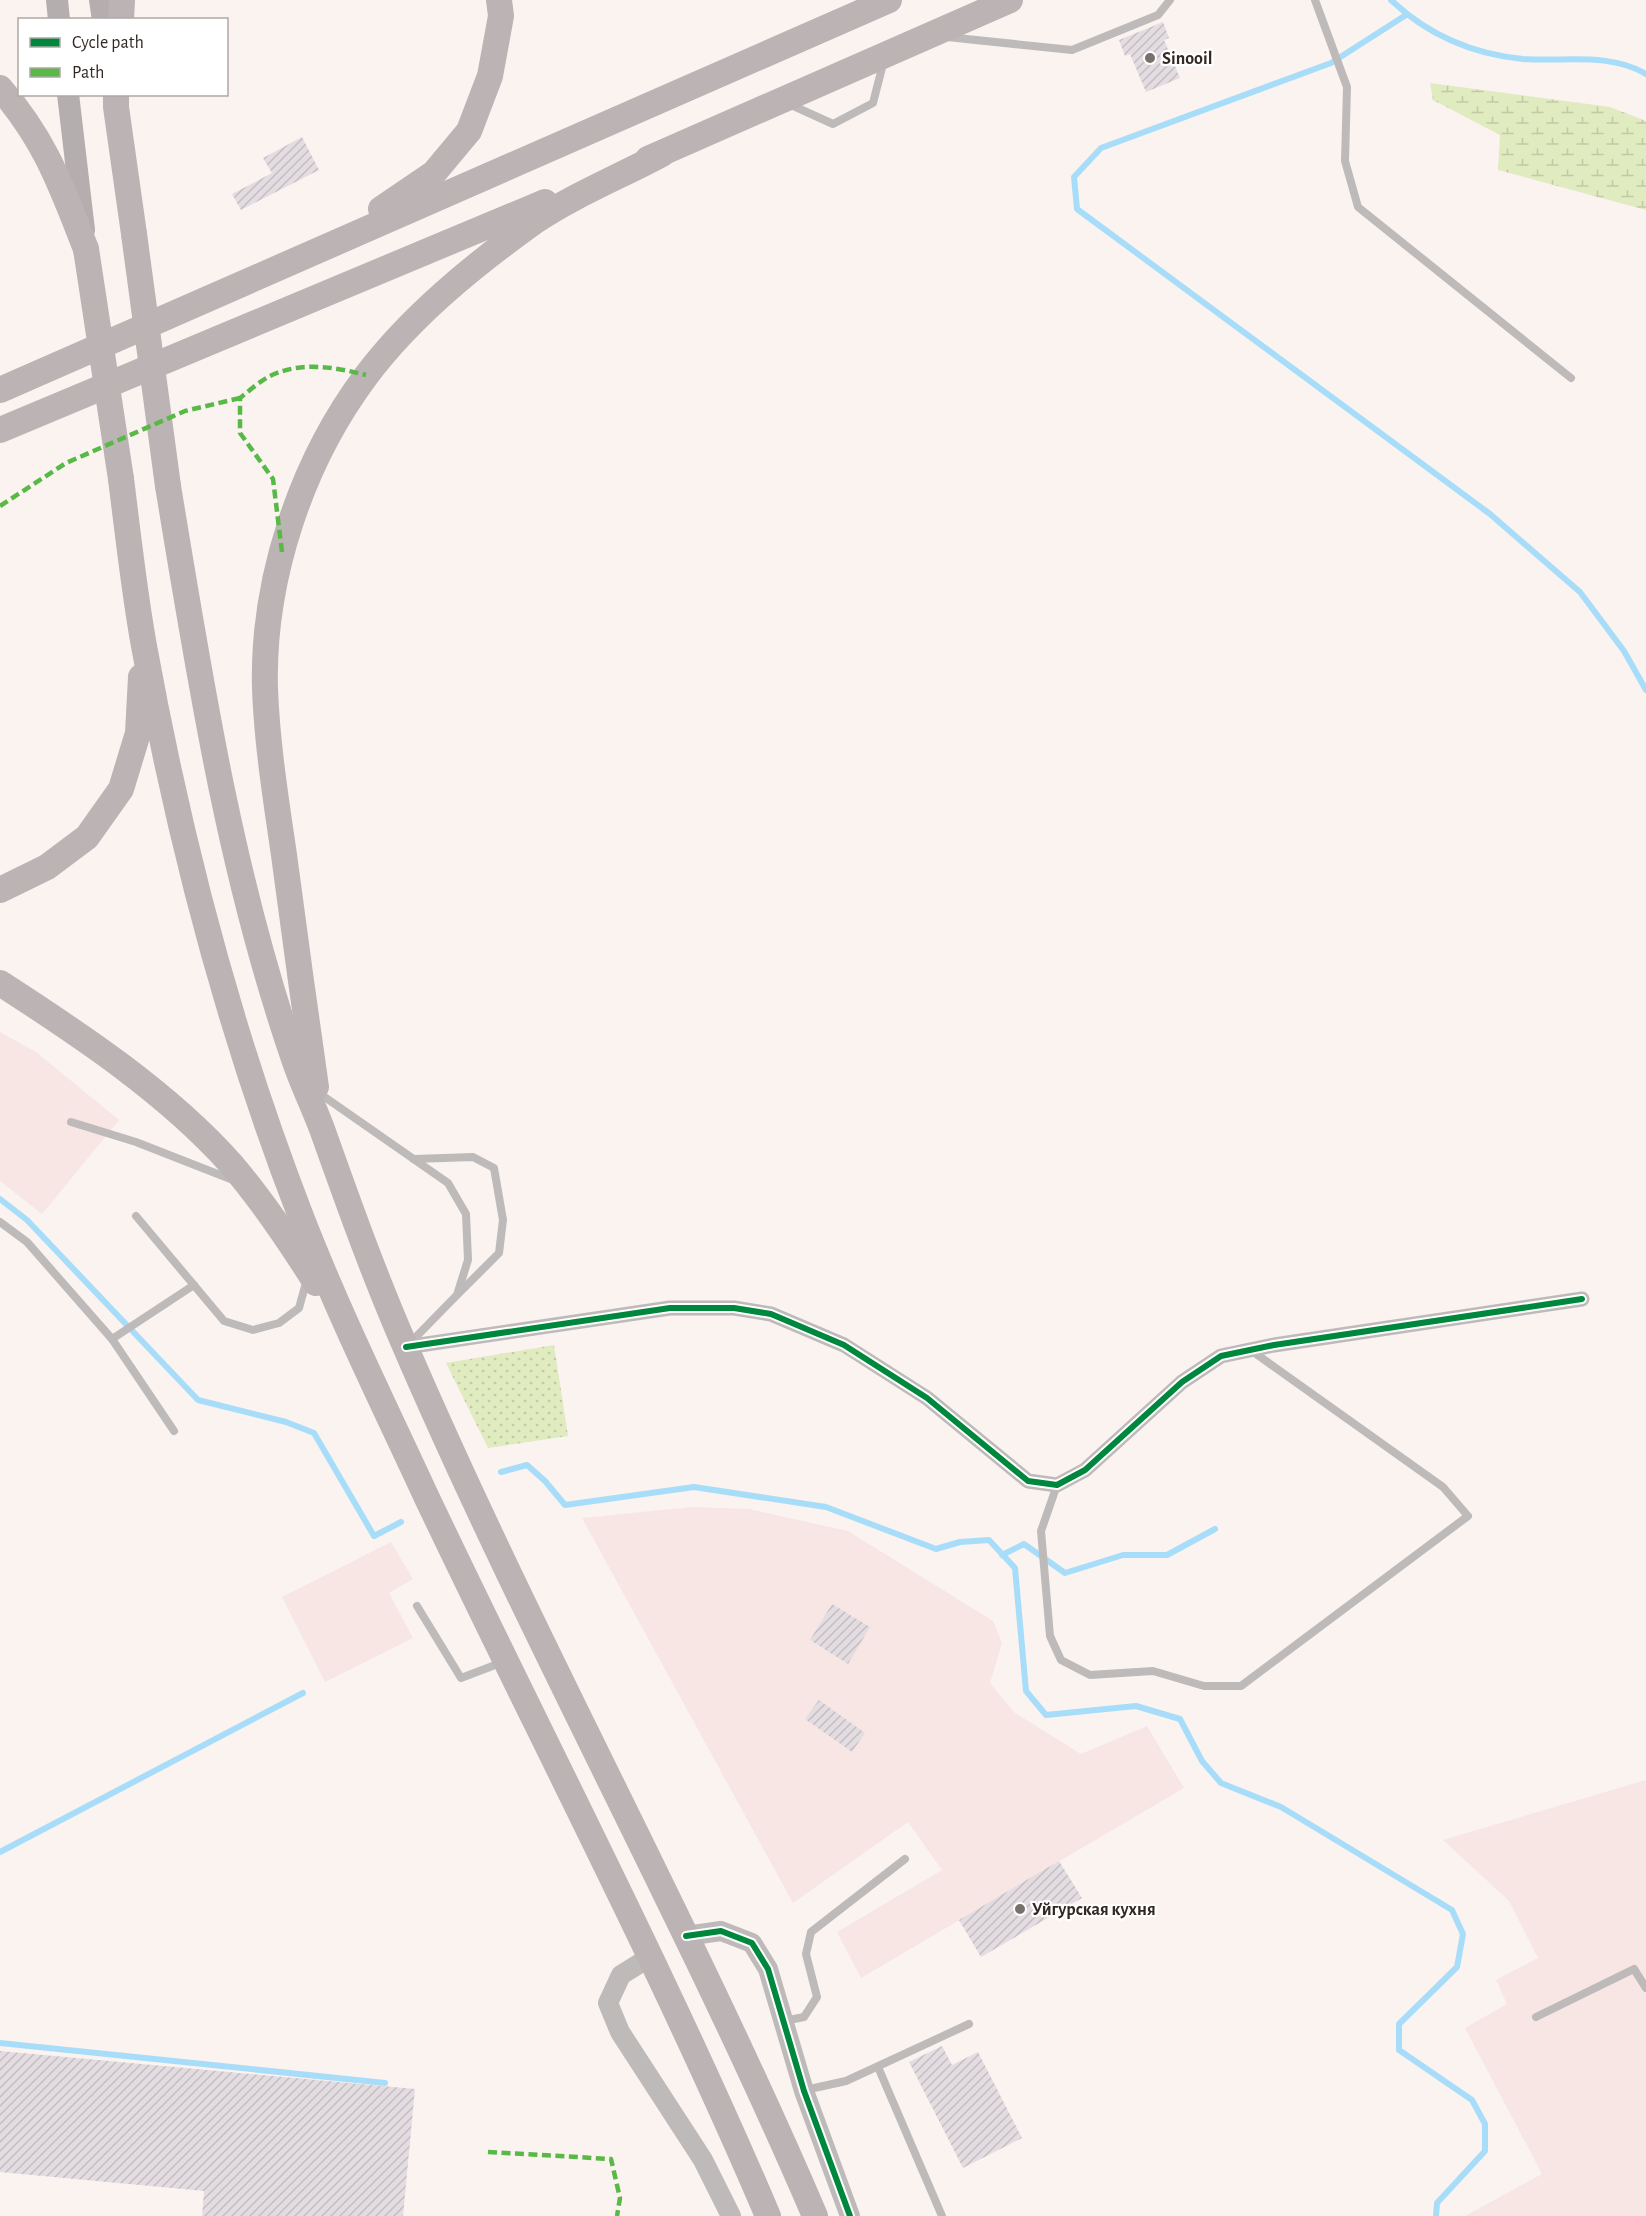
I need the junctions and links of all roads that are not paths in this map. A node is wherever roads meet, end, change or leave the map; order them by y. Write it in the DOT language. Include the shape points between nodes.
graph roads {
  1 [pos="57,0"];
  2 [pos="100,0"];
  3 [pos="122,0"];
  4 [pos="499,0"];
  5 [pos="889,0"];
  6 [pos="1010,0"];
  7 [pos="1170,0"];
  8 [pos="1315,0"];
  9 [pos="59,18"];
  10 [pos="103,18"];
  11 [pos="121,18"];
  12 [pos="930,36"];
  13 [pos="885,55"];
  14 [pos="0,88"];
  15 [pos="68,96"];
  16 [pos="115,99"];
  17 [pos="782,101"];
  18 [pos="662,154"];
  19 [pos="332,243"];
  20 [pos="86,249"];
  21 [pos="1571,378"];
  22 [pos="7,385"];
  23 [pos="0,430"];
  24 [pos="143,643"];
  25 [pos="0,890"];
  26 [pos="0,983"];
  27 [pos="309,1086"];
  28 [pos="71,1122"];
  29 [pos="414,1159"];
  30 [pos="248,1186"];
  31 [pos="136,1216"];
  32 [pos="0,1222"];
  33 [pos="309,1272"];
  34 [pos="194,1285"];
  35 [pos="457,1295"];
  36 [pos="1582,1299"];
  37 [pos="112,1339"];
  38 [pos="354,1342"];
  39 [pos="406,1347"];
  40 [pos="1250,1350"];
  41 [pos="174,1431"];
  42 [pos="1057,1485"];
  43 [pos="417,1606"];
  44 [pos="504,1662"];
  45 [pos="905,1859"];
  46 [pos="686,1936"];
  47 [pos="650,1957"];
  48 [pos="1646,1988"];
  49 [pos="1536,2017"];
  50 [pos="783,2021"];
  51 [pos="969,2024"];
  52 [pos="878,2067"];
  53 [pos="804,2091"];
  54 [pos="731,2216"];
  55 [pos="768,2216"];
  56 [pos="815,2216"];
  57 [pos="850,2216"];
  58 [pos="942,2216"];
  1 -- 9 [label="main road"];
  2 -- 10 [label="main road"];
  3 -- 11 [label="highway"];
  4 -- 19 [label="highway" via="501,16 490,76 469,131 434,173"];
  5 -- 19 [label="highway"];
  6 -- 12 [label="highway"];
  7 -- 12 [label="lane" via="1158,15 1072,50"];
  8 -- 21 [label="lane" via="1347,87 1345,161 1358,207"];
  12 -- 13 [label="highway"];
  13 -- 17 [label="highway"];
  13 -- 17 [label="lane" via="873,103 833,124"];
  14 -- 20 [label="highway" via="24,115 49,156"];
  15 -- 20 [label="main road"];
  16 -- 27 [label="highway, bridge" via="168,486 206,721 250,914"];
  17 -- 18 [label="highway"];
  18 -- 23 [label="highway"];
  18 -- 27 [label="highway" via="537,220 470,270 366,375 330,430 303,489 280,562 270,616 265,687"];
  19 -- 22 [label="highway"];
  20 -- 24 [label="highway, bridge"];
  24 -- 25 [label="highway" via="138,733 121,789 87,837 47,867"];
  24 -- 38 [label="highway" via="208,933 239,1043 300,1214"];
  26 -- 30 [label="highway" via="105,1055 178,1112"];
  27 -- 29 [label="lane"];
  27 -- 39 [label="highway" via="345,1197"];
  28 -- 30 [label="lane" via="136,1142"];
  29 -- 35 [label="lane" via="448,1183 466,1214 468,1260"];
  29 -- 35 [label="lane" via="472,1157 494,1168 503,1220 499,1253"];
  30 -- 33 [label="highway"];
  31 -- 34 [label="lane"];
  32 -- 37 [label="lane" via="27,1242"];
  33 -- 34 [label="lane" via="299,1308 279,1323 253,1330 224,1321"];
  33 -- 38 [label="highway"];
  34 -- 37 [label="lane"];
  35 -- 39 [label="lane"];
  36 -- 40 [label="street"];
  37 -- 41 [label="lane"];
  38 -- 44 [label="highway"];
  39 -- 42 [label="street" via="670,1308 734,1308 771,1314 844,1345 927,1398 1028,1481"];
  39 -- 46 [label="highway" via="551,1661"];
  40 -- 42 [label="street" via="1221,1356 1182,1382 1085,1470"];
  40 -- 42 [label="lane" via="1443,1487 1468,1516 1241,1686 1204,1686 1154,1671 1090,1675 1061,1660 1050,1636 1041,1531"];
  43 -- 44 [label="lane" via="462,1678"];
  44 -- 47 [label="highway"];
  45 -- 50 [label="lane" via="811,1932 806,1953 817,1997 804,2017"];
  46 -- 50 [label="street" via="721,1931 752,1942 768,1970"];
  46 -- 56 [label="highway"];
  47 -- 54 [label="street" via="621,1975 608,2003 620,2032 703,2160"];
  47 -- 55 [label="highway"];
  48 -- 49 [label="lane" via="1634,1969"];
  50 -- 53 [label="street"];
  51 -- 52 [label="lane"];
  52 -- 53 [label="lane"];
  52 -- 58 [label="lane"];
  53 -- 57 [label="street"];
}
